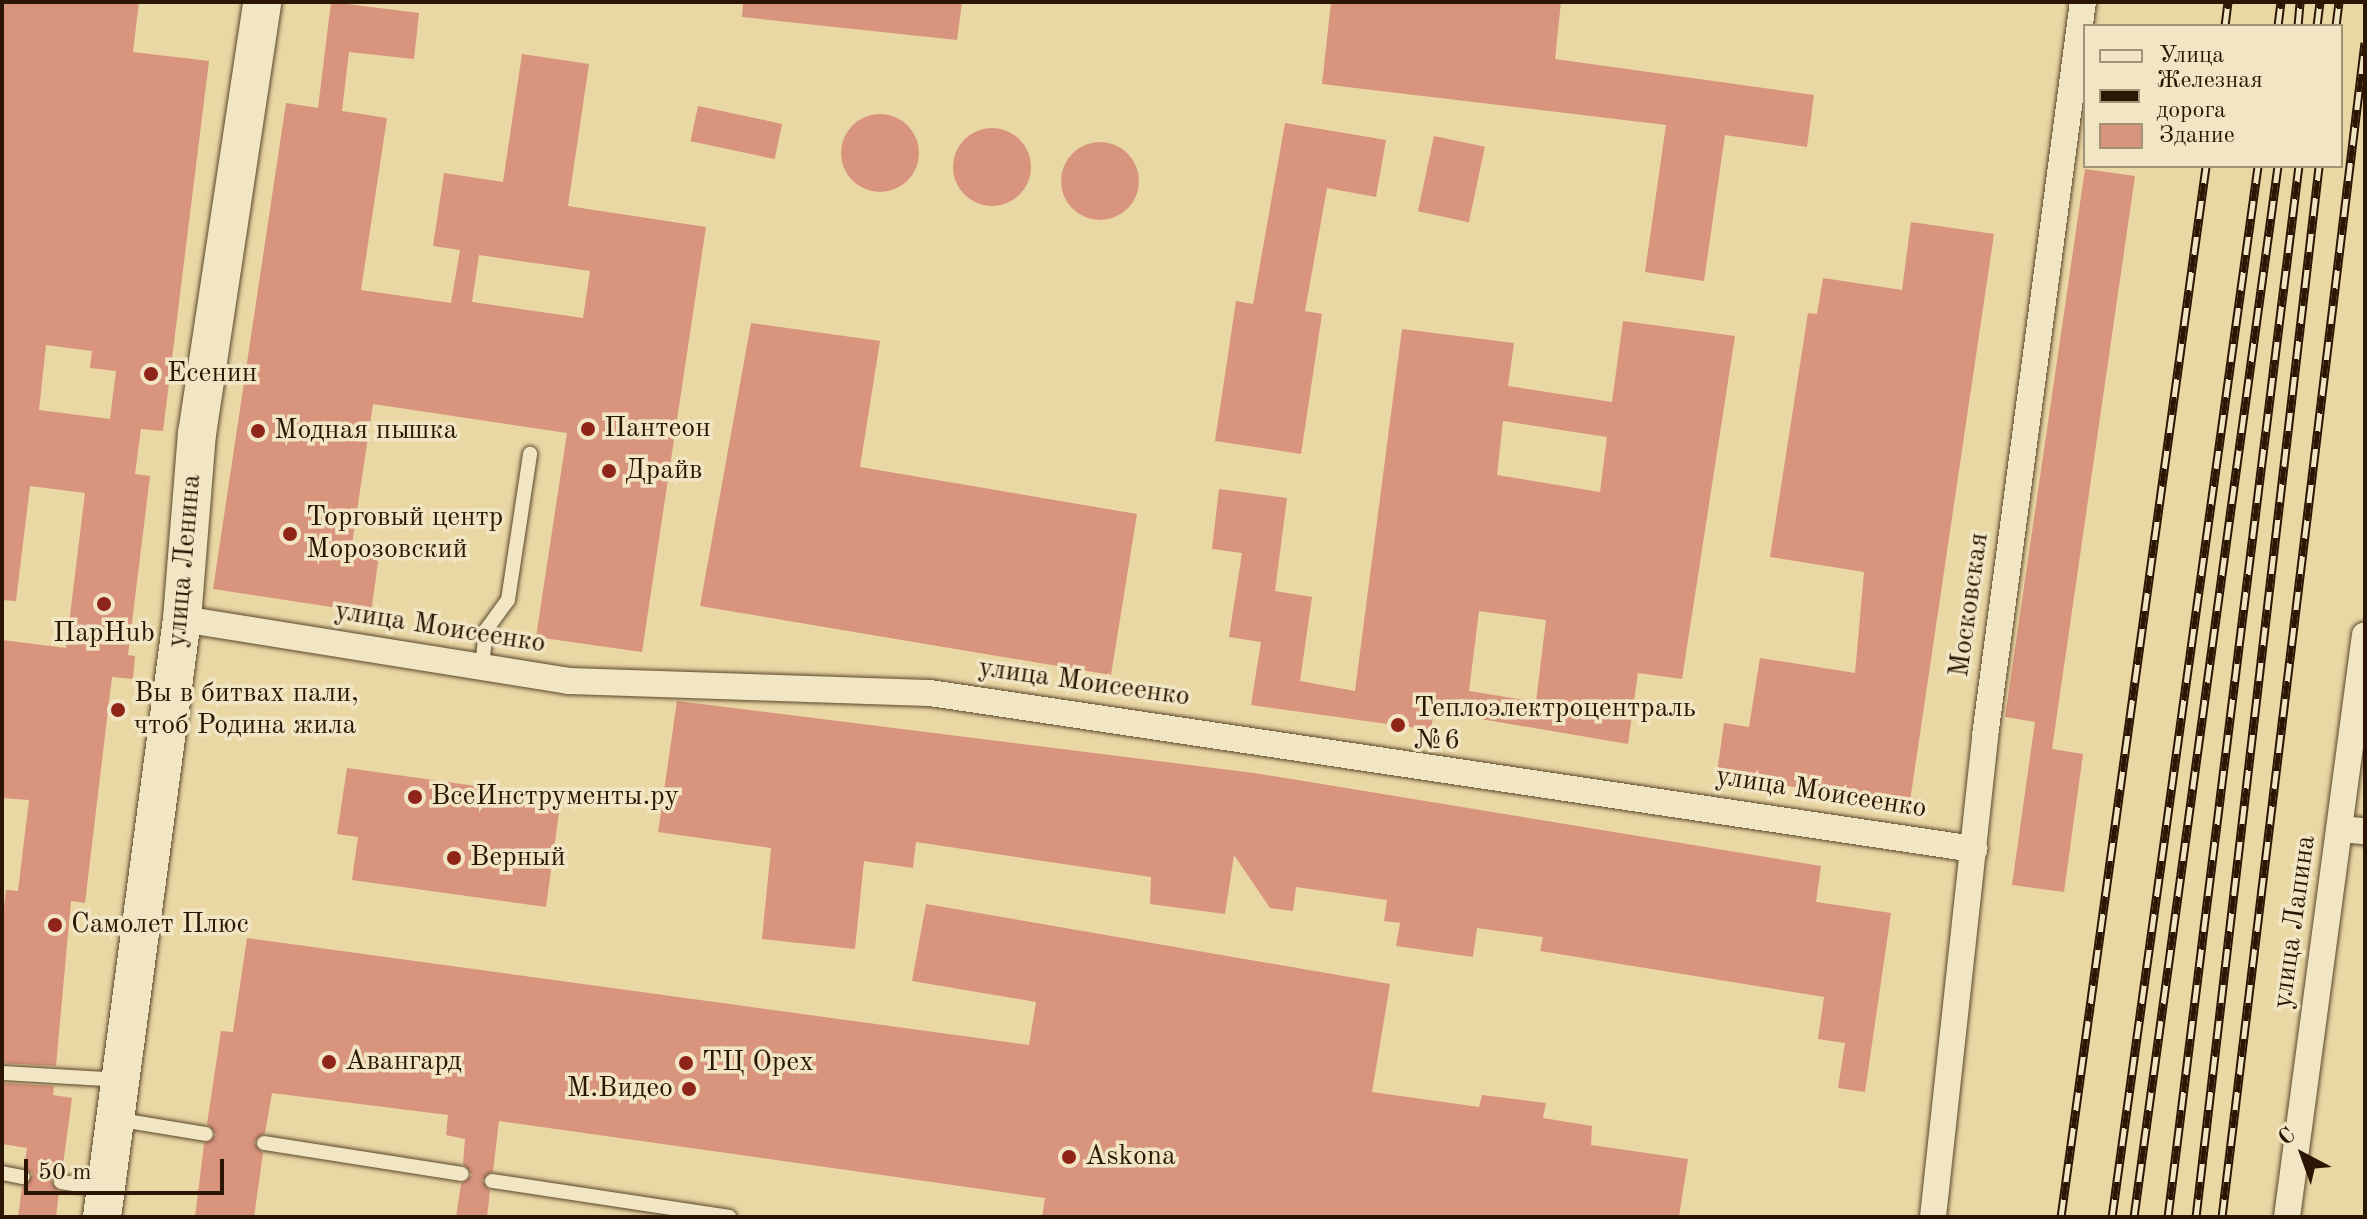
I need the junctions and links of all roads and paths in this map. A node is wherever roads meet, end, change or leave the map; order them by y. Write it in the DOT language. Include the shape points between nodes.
graph roads {
  1 [pos="262,2"];
  2 [pos="2083,2"];
  3 [pos="530,454"];
  4 [pos="182,619"];
  5 [pos="2365,635"];
  6 [pos="482,667"];
  7 [pos="2353,830"];
  8 [pos="1974,849"];
  9 [pos="2,1073"];
  10 [pos="119,1080"];
  11 [pos="114,1119"];
  12 [pos="206,1134"];
  13 [pos="264,1143"];
  14 [pos="2,1173"];
  15 [pos="462,1174"];
  16 [pos="23,1177"];
  17 [pos="492,1181"];
  18 [pos="61,1182"];
  19 [pos="104,1203"];
  20 [pos="729,1217"];
  21 [pos="1933,1217"];
  22 [pos="2287,1217"];
  1 -- 4 [label="main road, улица Ленина" via="197,434"];
  2 -- 8 [label="street, Московская"];
  3 -- 6 [label="lane" via="508,600 486,630"];
  4 -- 6 [label="street, улица Моисеенко"];
  4 -- 10 [label="main road, улица Ленина"];
  5 -- 7 [label="street, улица Лапина"];
  6 -- 8 [label="street, улица Моисеенко" via="568,681 930,693"];
  7 -- 22 [label="street, улица Лапина"];
  8 -- 21 [label="street, Московская"];
  9 -- 10 [label="lane"];
  10 -- 11 [label="main road, улица Ленина"];
  11 -- 12 [label="lane"];
  11 -- 19 [label="main road, улица Ленина"];
  13 -- 15 [label="lane"];
  14 -- 16 [label="lane"];
  17 -- 20 [label="lane"];
  18 -- 19 [label="lane"];
}
